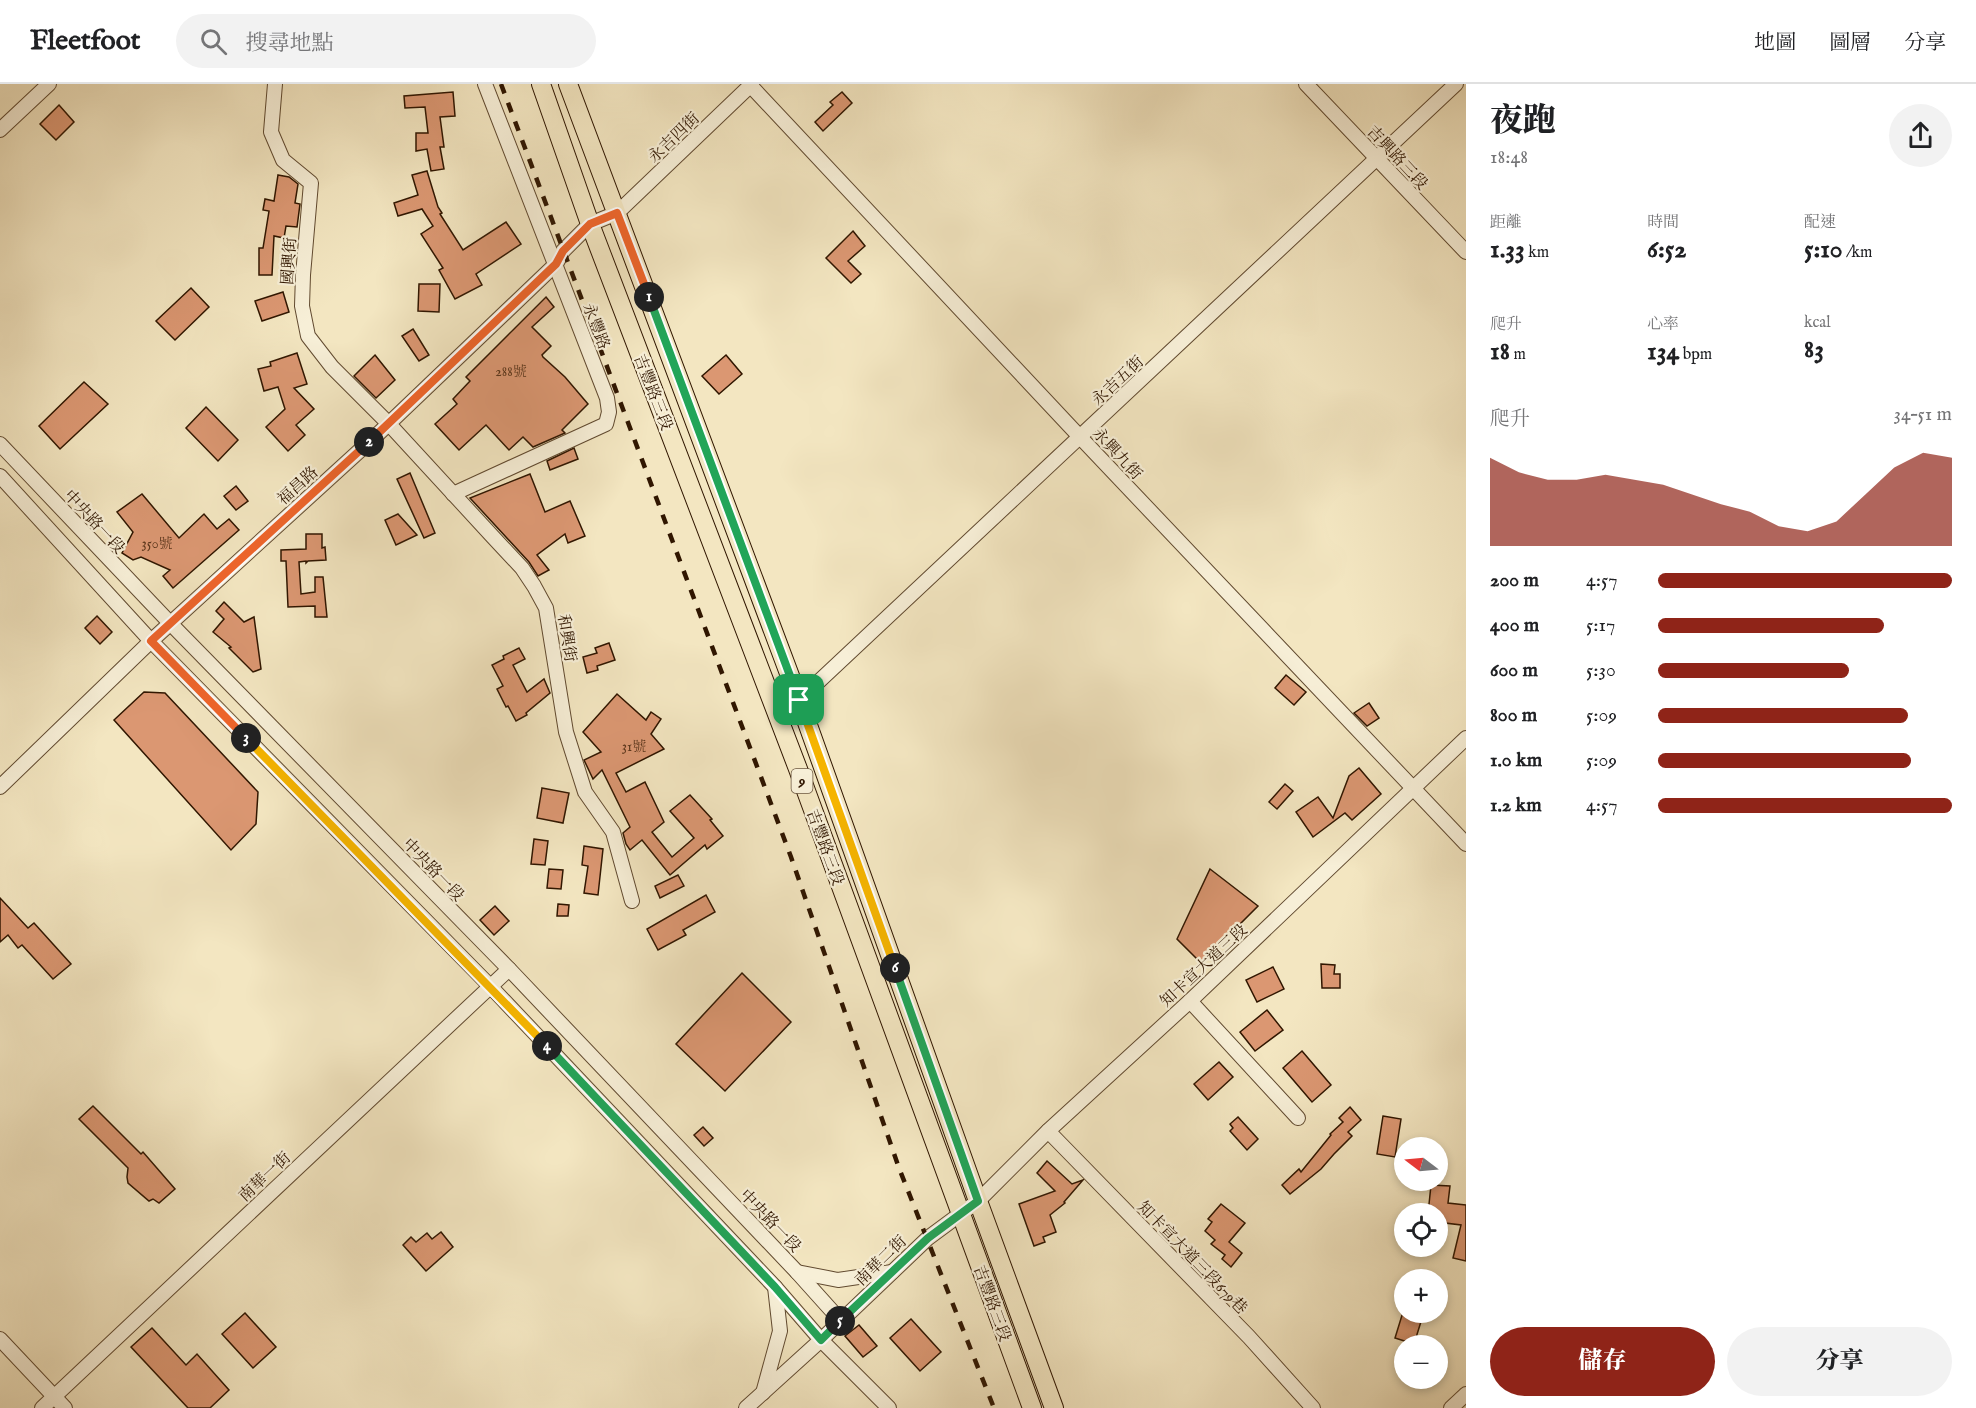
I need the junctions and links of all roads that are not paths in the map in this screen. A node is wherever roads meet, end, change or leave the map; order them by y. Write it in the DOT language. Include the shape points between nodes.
graph roads {
  1 [pos="49,84"];
  2 [pos="275,84"];
  3 [pos="485,84"];
  4 [pos="541,84"];
  5 [pos="568,84"];
  6 [pos="750,84"];
  7 [pos="1306,84"];
  8 [pos="1456,84"];
  9 [pos="0,130"];
  10 [pos="1377,159"];
  11 [pos="617,213"];
  12 [pos="590,224"];
  13 [pos="1466,252"];
  14 [pos="556,264"];
  15 [pos="388,424"];
  16 [pos="1080,437"];
  17 [pos="0,444"];
  18 [pos="0,477"];
  19 [pos="453,494"];
  20 [pos="170,623"];
  21 [pos="151,641"];
  22 [pos="799,700"];
  23 [pos="1466,738"];
  24 [pos="0,787"];
  25 [pos="1413,788"];
  26 [pos="1466,844"];
  27 [pos="632,901"];
  28 [pos="509,969"];
  29 [pos="491,987"];
  30 [pos="1190,1001"];
  31 [pos="1298,1118"];
  32 [pos="1048,1131"];
  33 [pos="978,1201"];
  34 [pos="961,1214"];
  35 [pos="797,1272"];
  36 [pos="892,1272"];
  37 [pos="775,1287"];
  38 [pos="841,1320"];
  39 [pos="0,1339"];
  40 [pos="821,1340"];
  41 [pos="763,1393"];
  42 [pos="1466,1394"];
  43 [pos="54,1397"];
  44 [pos="42,1408"];
  45 [pos="65,1408"];
  46 [pos="746,1408"];
  47 [pos="889,1408"];
  48 [pos="1032,1408"];
  49 [pos="1054,1408"];
  50 [pos="1313,1408"];
  51 [pos="1451,1408"];
  1 -- 9 [label="street"];
  2 -- 15 [label="street, 國興街" via="271,132 283,160 311,183 302,306 308,336 332,367"];
  3 -- 14 [label="street, 永豐路"];
  4 -- 12 [label="main road, 吉豐路三段 / 9"];
  5 -- 11 [label="main road, 吉豐路三段 / 9"];
  6 -- 11 [label="street, 永吉四街"];
  6 -- 16 [label="street, 永興九街"];
  7 -- 10 [label="street, 吉興路三段"];
  8 -- 10 [label="street, 永吉五街"];
  10 -- 13 [label="street, 吉興路三段"];
  10 -- 16 [label="street, 永吉五街"];
  11 -- 12 [label="street, 福昌路"];
  11 -- 22 [label="main road, 吉豐路三段 / 9"];
  12 -- 14 [label="street, 福昌路" via="563,251"];
  12 -- 34 [label="main road, 吉豐路三段 / 9" via="798,770"];
  14 -- 15 [label="street, 福昌路"];
  14 -- 19 [label="street, 永豐路" via="607,398 606,424"];
  15 -- 19 [label="street, 和興街"];
  15 -- 20 [label="street, 福昌路"];
  16 -- 22 [label="street, 永吉五街"];
  16 -- 25 [label="street, 永興九街"];
  17 -- 20 [label="street, 中央路一段"];
  18 -- 21 [label="street"];
  19 -- 27 [label="street, 和興街" via="522,568 546,608 566,732 585,792 613,832"];
  20 -- 21 [label="street, 福昌路"];
  20 -- 28 [label="street, 中央路一段"];
  21 -- 24 [label="street, 福昌路"];
  21 -- 29 [label="street"];
  22 -- 33 [label="main road, 吉豐路三段 / 9"];
  23 -- 25 [label="street, 知卡宣大道三段"];
  25 -- 26 [label="street, 永興九街"];
  25 -- 30 [label="street, 知卡宣大道三段"];
  28 -- 29 [label="street, 南華一街"];
  28 -- 35 [label="street, 中央路一段"];
  29 -- 37 [label="street"];
  29 -- 43 [label="street, 南華一街"];
  30 -- 31 [label="street"];
  30 -- 32 [label="street, 知卡宣大道三段"];
  32 -- 33 [label="street, 知卡宣大道三段"];
  32 -- 50 [label="street, 知卡宣大道三段679巷"];
  33 -- 34 [label="street, 知卡宣大道三段"];
  33 -- 49 [label="main road, 吉豐路三段 / 9"];
  34 -- 36 [label="street, 南華二街"];
  34 -- 48 [label="main road, 吉豐路三段 / 9"];
  35 -- 36 [label="street" via="838,1281"];
  35 -- 38 [label="street, 中央路一段"];
  36 -- 38 [label="street, 南華二街"];
  37 -- 40 [label="street"];
  37 -- 41 [label="street" via="780,1331"];
  38 -- 40 [label="street, 南華二街"];
  39 -- 43 [label="street"];
  40 -- 41 [label="street, 南華二街"];
  40 -- 47 [label="street"];
  41 -- 46 [label="street, 南華二街"];
  42 -- 51 [label="street"];
  43 -- 44 [label="street, 南華一街"];
  43 -- 45 [label="street"];
}
